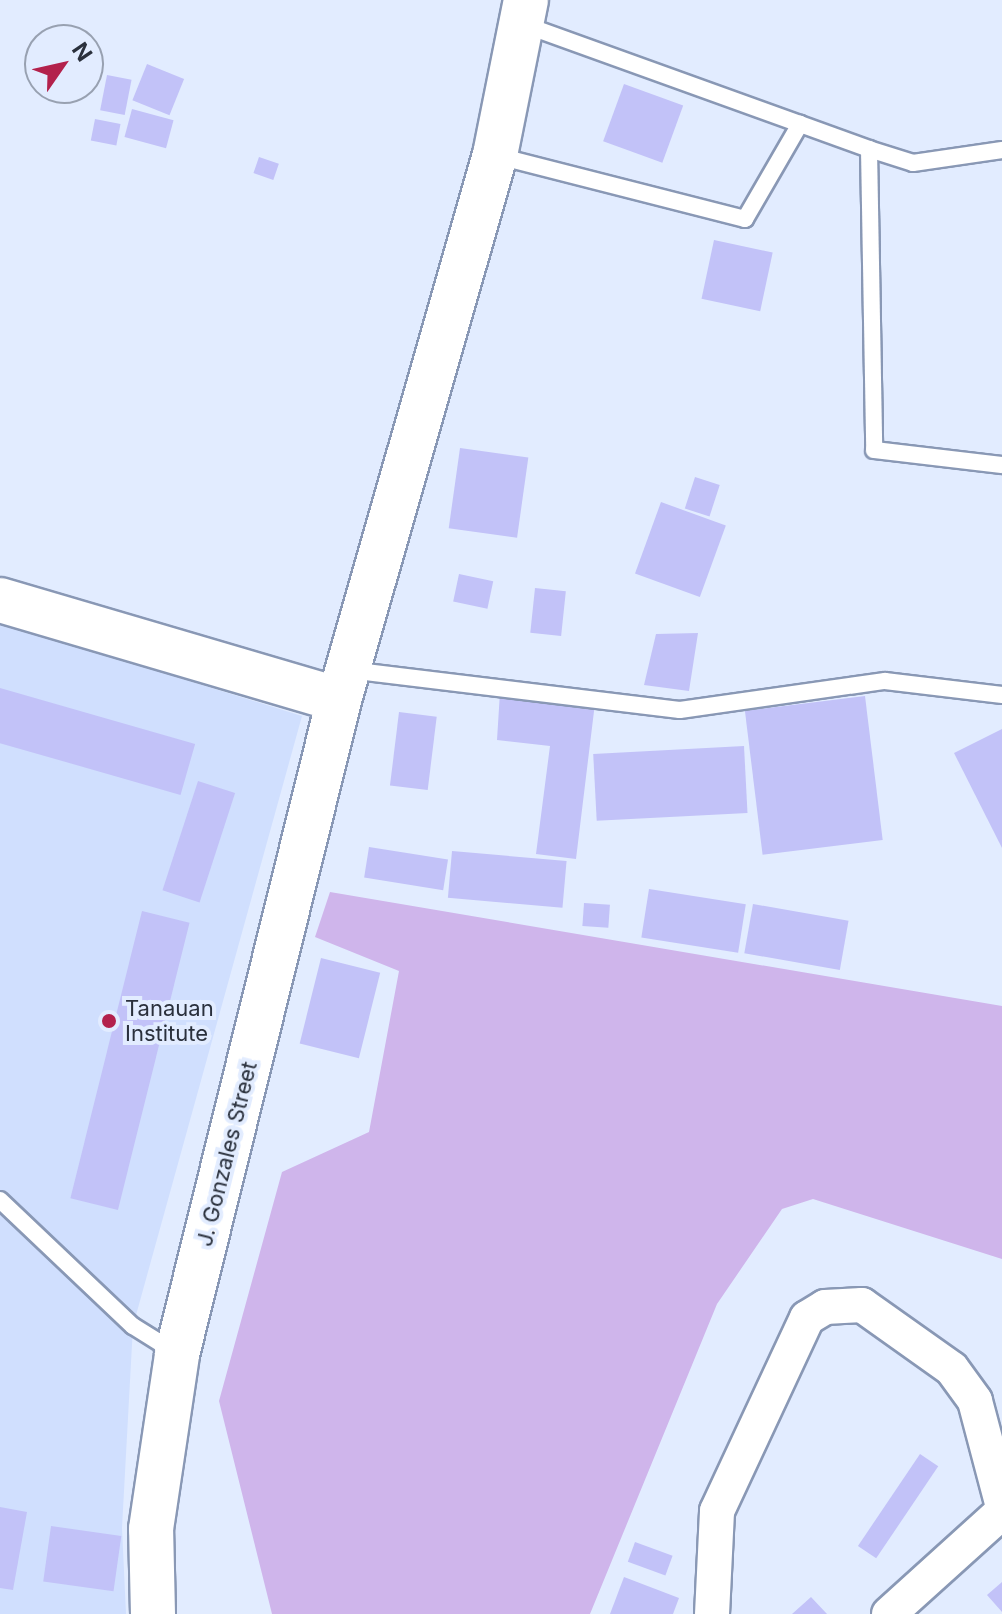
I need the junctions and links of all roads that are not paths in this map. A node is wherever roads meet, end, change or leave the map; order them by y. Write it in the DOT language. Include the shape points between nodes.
graph roads {
  1 [pos="525,12"];
  2 [pos="800,124"];
  3 [pos="869,149"];
  4 [pos="1002,150"];
  5 [pos="495,155"];
  6 [pos="1002,465"];
  7 [pos="0,600"];
  8 [pos="343,685"];
  9 [pos="1002,695"];
  10 [pos="0,1200"];
  11 [pos="177,1354"];
  12 [pos="1002,1503"];
  13 [pos="1002,1512"];
  14 [pos="153,1614"];
  15 [pos="712,1614"];
  16 [pos="889,1614"];
  1 -- 2 [label="lane"];
  1 -- 5 [label="main road, J. Gonzales Street"];
  2 -- 3 [label="lane"];
  2 -- 5 [label="lane" via="745,219"];
  3 -- 4 [label="lane" via="913,163"];
  3 -- 6 [label="lane" via="874,450"];
  5 -- 8 [label="main road, J. Gonzales Street"];
  7 -- 8 [label="main road"];
  8 -- 9 [label="lane" via="680,710 885,681"];
  8 -- 11 [label="main road, J. Gonzales Street"];
  10 -- 11 [label="lane" via="133,1326"];
  11 -- 14 [label="main road, J. Gonzales Street" via="151,1529"];
  12 -- 15 [label="street" via="975,1401 952,1369 862,1305 825,1307 807,1318 717,1511"];
  13 -- 16 [label="street"];
}
